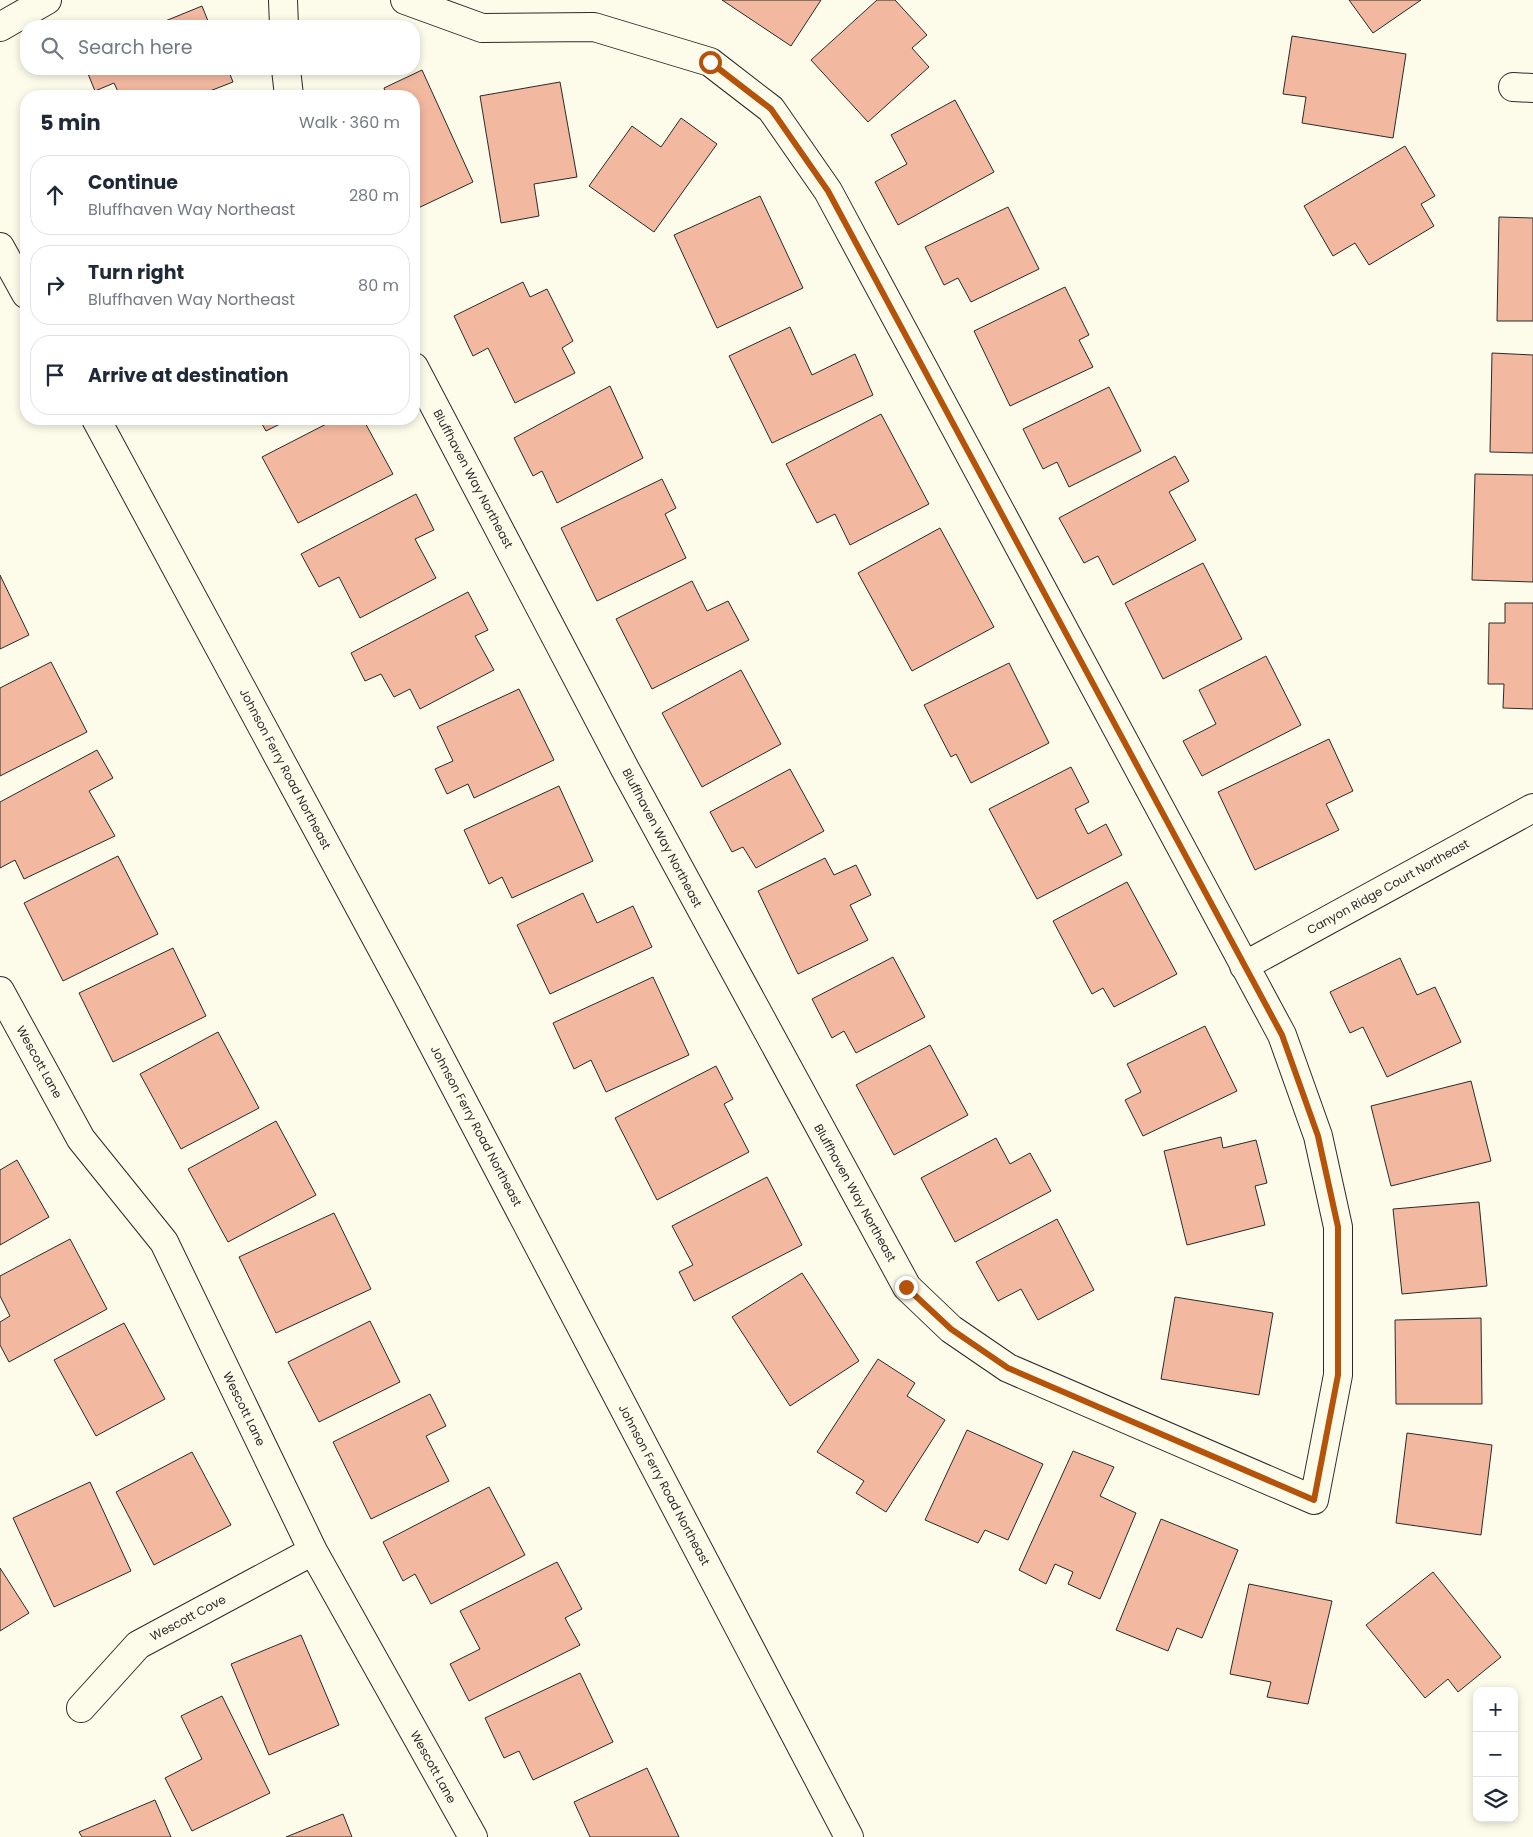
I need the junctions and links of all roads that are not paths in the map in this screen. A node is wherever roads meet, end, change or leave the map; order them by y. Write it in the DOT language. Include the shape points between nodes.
graph roads {
  1 [pos="47,0"];
  2 [pos="283,0"];
  3 [pos="405,0"];
  4 [pos="284,20"];
  5 [pos="0,27"];
  6 [pos="287,75"];
  7 [pos="288,90"];
  8 [pos="0,247"];
  9 [pos="20,283"];
  10 [pos="420,378"];
  11 [pos="99,425"];
  12 [pos="1533,808"];
  13 [pos="1244,966"];
  14 [pos="0,991"];
  15 [pos="313,1551"];
  16 [pos="80,1708"];
  17 [pos="473,1837"];
  18 [pos="849,1837"];
  1 -- 5 [label="street"];
  2 -- 4 [label="street"];
  3 -- 13 [label="street, Bluffhaven Way Northeast" via="482,28 594,27 710,62 771,109 828,191"];
  6 -- 7 [label="street"];
  8 -- 9 [label="street"];
  10 -- 13 [label="street, Bluffhaven Way Northeast" via="628,776 906,1287 951,1329 1008,1368 1314,1500 1338,1375 1338,1227 1318,1136 1282,1035"];
  11 -- 18 [label="street, Johnson Ferry Road Northeast" via="406,993"];
  12 -- 13 [label="street, Canyon Ridge Court Northeast"];
  14 -- 15 [label="street, Wescott Lane" via="81,1139 164,1242"];
  15 -- 16 [label="street, Wescott Cove" via="138,1645"];
  15 -- 17 [label="street, Wescott Lane"];
}
